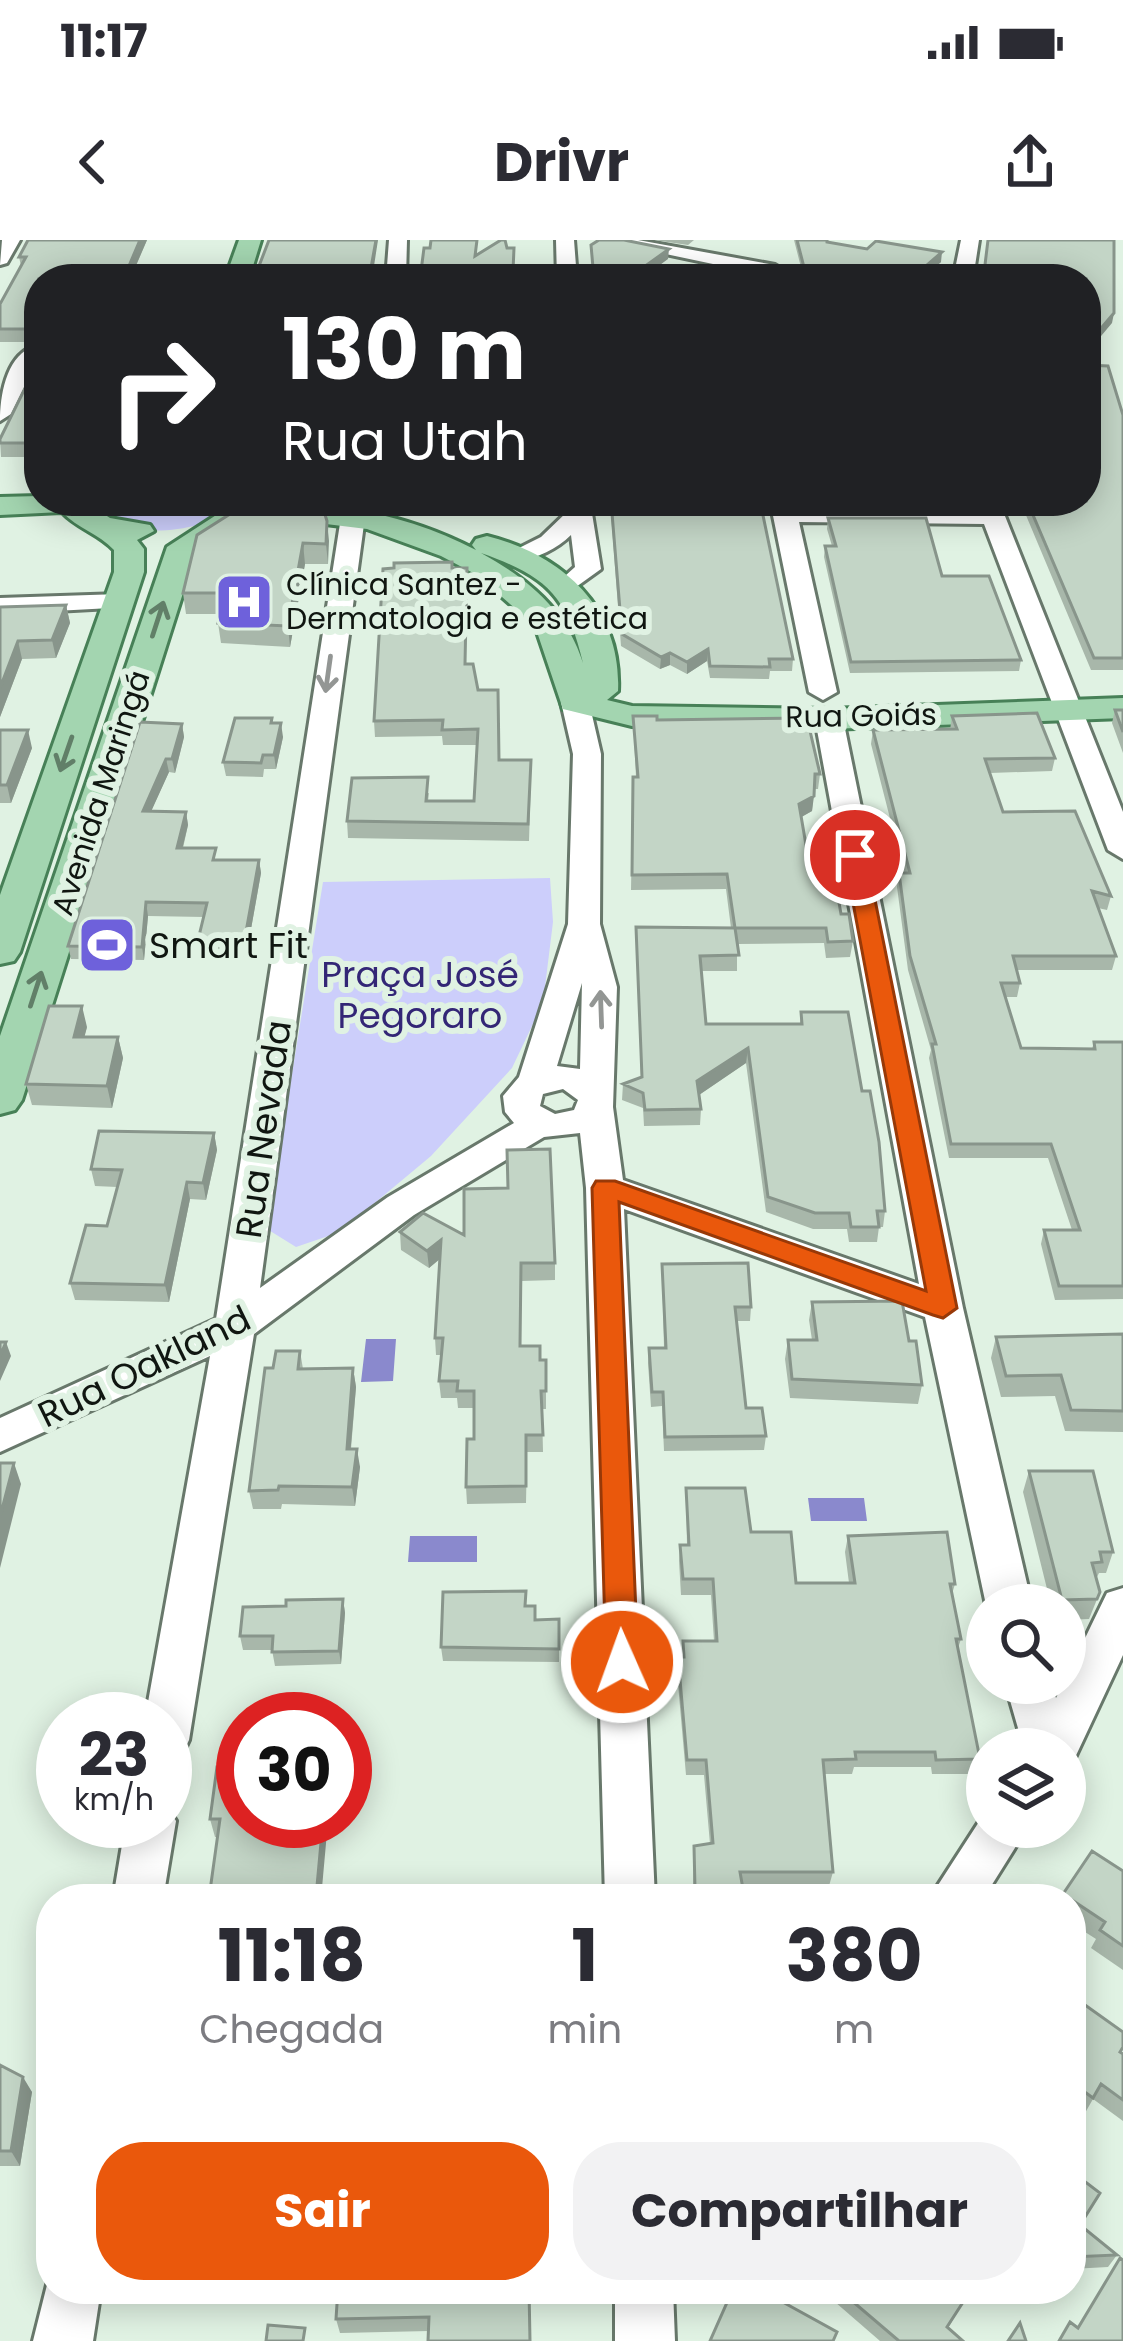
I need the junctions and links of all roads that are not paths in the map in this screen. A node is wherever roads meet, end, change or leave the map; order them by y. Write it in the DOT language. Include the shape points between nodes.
graph roads {
  1 [pos="10,240"];
  2 [pos="608,240"];
  3 [pos="0,259"];
  4 [pos="741,264"];
  5 [pos="24,372"];
  6 [pos="0,414"];
  7 [pos="83,516"];
  8 [pos="228,516"];
  9 [pos="233,516"];
  10 [pos="357,516"];
  11 [pos="376,516"];
  12 [pos="391,516"];
  13 [pos="568,516"];
  14 [pos="578,516"];
  15 [pos="785,516"];
  16 [pos="993,516"];
  17 [pos="110,528"];
  18 [pos="520,560"];
  19 [pos="582,579"];
  20 [pos="120,602"];
  21 [pos="0,606"];
  22 [pos="1123,688"];
  23 [pos="593,695"];
  24 [pos="1061,698"];
  25 [pos="826,705"];
  26 [pos="1123,708"];
  27 [pos="1123,850"];
  28 [pos="584,924"];
  29 [pos="0,952"];
  30 [pos="0,1100"];
  31 [pos="596,1102"];
  32 [pos="540,1108"];
  33 [pos="605,1188"];
  34 [pos="943,1308"];
  35 [pos="235,1328"];
  36 [pos="0,1436"];
  37 [pos="1004,1584"];
  38 [pos="1123,1607"];
  39 [pos="173,1692"];
  40 [pos="1062,1728"];
  41 [pos="146,1848"];
  42 [pos="989,1848"];
  43 [pos="140,1884"];
  44 [pos="629,1884"];
  45 [pos="964,1884"];
  46 [pos="69,2304"];
  47 [pos="63,2341"];
  1 -- 3 [label="street"];
  2 -- 4 [label="street"];
  5 -- 6 [label="street"];
  7 -- 17 [label="main road"];
  8 -- 17 [label="main road" via="197,530"];
  30 -- 9 [label="main road, Avenida Maringá, one-way" via="182,547"];
  10 -- 35 [label="street, Rua Nevada, one-way"];
  11 -- 18 [label="main road" via="410,535"];
  12 -- 18 [label="main road"];
  13 -- 18 [label="street"];
  14 -- 19 [label="street"];
  15 -- 25 [label="street"];
  16 -- 24 [label="street"];
  17 -- 20 [label="main road, Avenida Maringá" via="130,559"];
  18 -- 19 [label="street"];
  18 -- 19 [label="main road" via="538,585"];
  18 -- 23 [label="main road"];
  19 -- 23 [label="main road"];
  20 -- 21 [label="street"];
  20 -- 29 [label="main road, Avenida Maringá, one-way"];
  22 -- 24 [label="main road, Rua Goiás"];
  23 -- 25 [label="main road, Rua Goiás" via="632,716"];
  23 -- 28 [label="street"];
  24 -- 25 [label="main road, Rua Goiás"];
  24 -- 26 [label="main road, Rua Goiás"];
  24 -- 27 [label="street"];
  25 -- 34 [label="street"];
  31 -- 28 [label="street, one-way" via="600,987"];
  28 -- 32 [label="street"];
  31 -- 32 [label="street, Rua Oakland" via="586,1120"];
  31 -- 32 [label="street" via="571,1078"];
  31 -- 33 [label="street"];
  32 -- 33 [label="street"];
  32 -- 35 [label="street, Rua Oakland"];
  33 -- 34 [label="street"];
  33 -- 44 [label="street"];
  34 -- 37 [label="street"];
  35 -- 36 [label="street, Rua Oakland"];
  35 -- 39 [label="street, Rua Nevada"];
  38 -- 40 [label="street"];
  41 -- 43 [label="street"];
  42 -- 45 [label="street"];
  46 -- 47 [label="street"];
}
